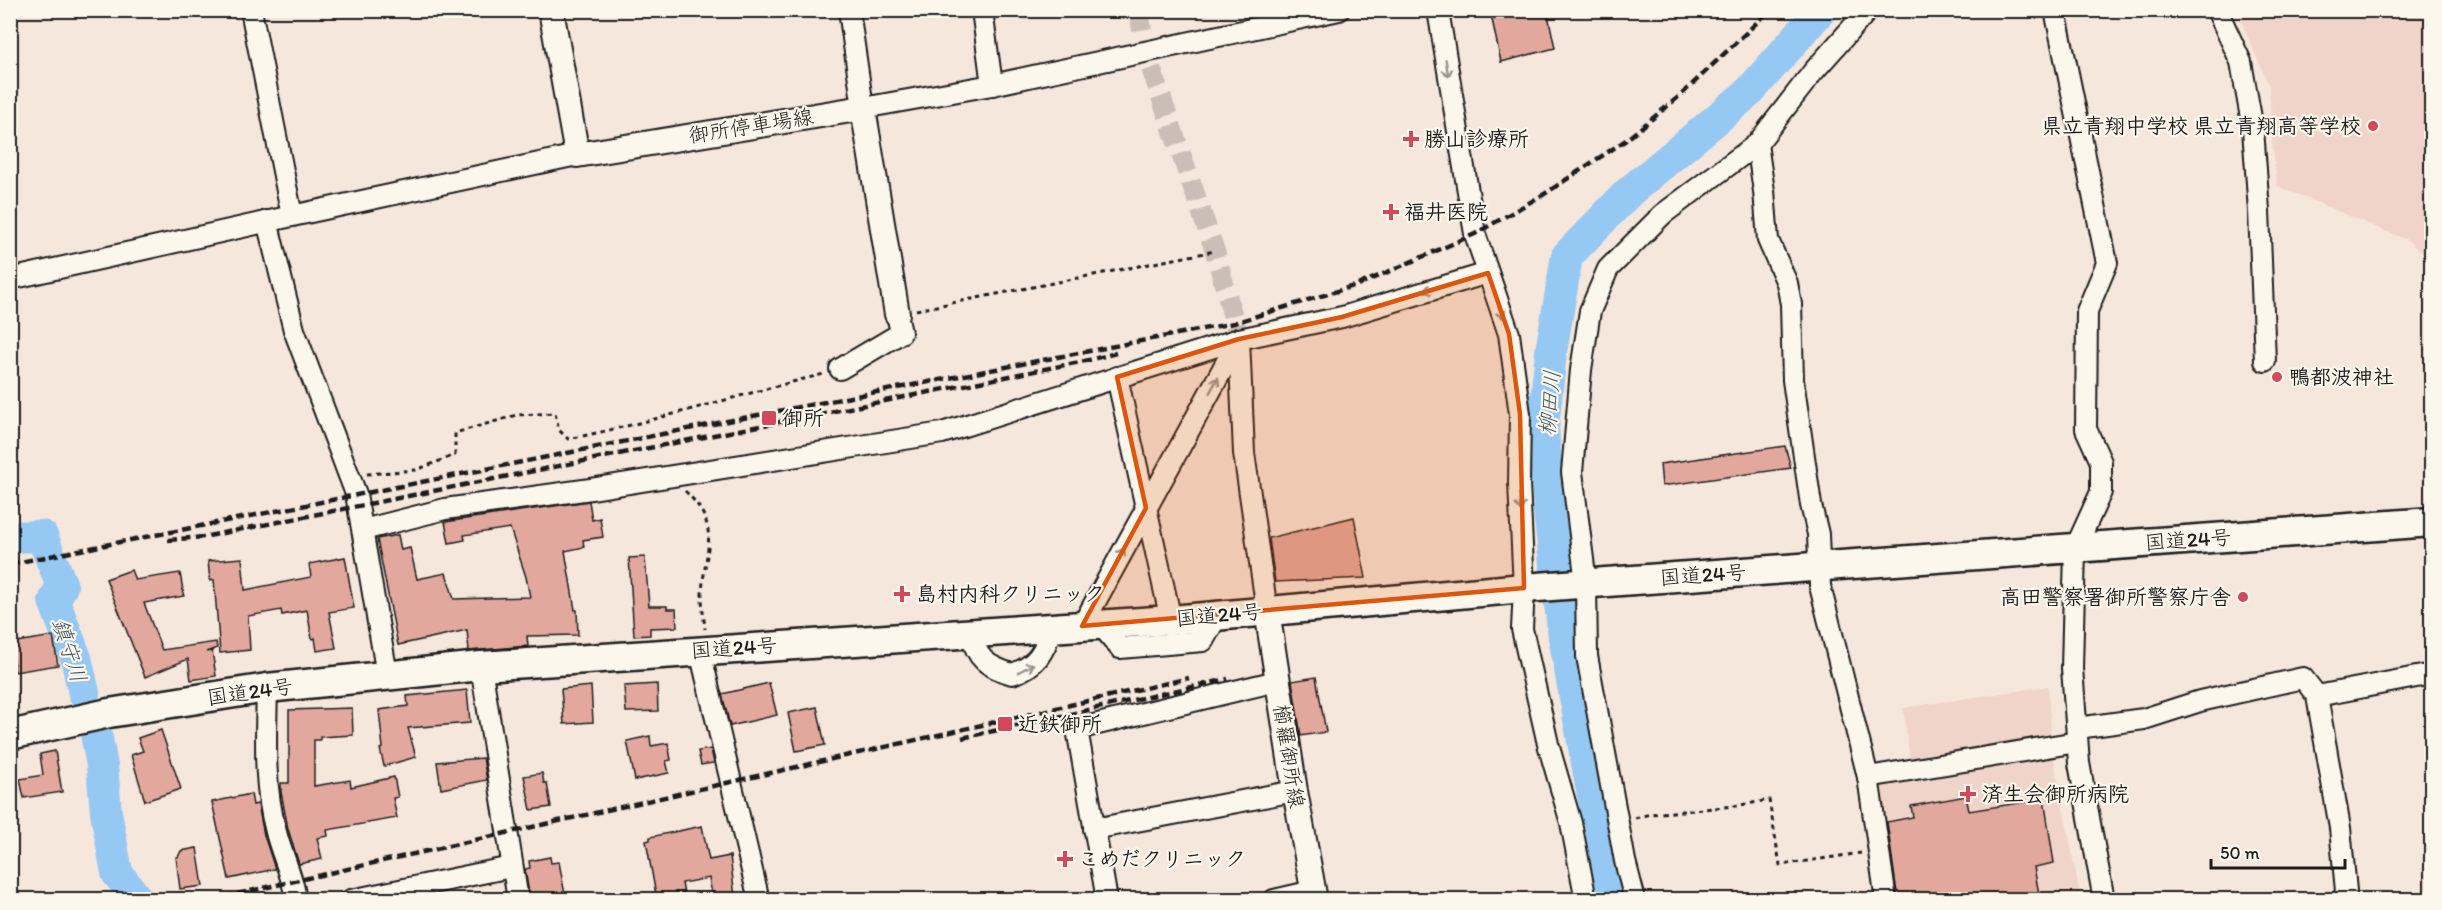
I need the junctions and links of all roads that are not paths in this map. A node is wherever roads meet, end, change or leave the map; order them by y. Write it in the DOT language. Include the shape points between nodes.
graph roads {
  1 [pos="251,10"];
  2 [pos="551,10"];
  3 [pos="849,10"];
  4 [pos="982,10"];
  5 [pos="1339,10"];
  6 [pos="1438,10"];
  7 [pos="1868,10"];
  8 [pos="2055,10"];
  9 [pos="2217,10"];
  10 [pos="992,85"];
  11 [pos="863,108"];
  12 [pos="1757,144"];
  13 [pos="577,155"];
  14 [pos="292,216"];
  15 [pos="267,221"];
  16 [pos="1488,273"];
  17 [pos="10,279"];
  18 [pos="897,314"];
  19 [pos="1239,339"];
  20 [pos="2265,361"];
  21 [pos="840,369"];
  22 [pos="1117,377"];
  23 [pos="1146,508"];
  24 [pos="2432,522"];
  25 [pos="363,530"];
  26 [pos="2075,549"];
  27 [pos="1819,567"];
  28 [pos="1580,584"];
  29 [pos="1531,587"];
  30 [pos="1267,611"];
  31 [pos="1217,616"];
  32 [pos="1171,620"];
  33 [pos="1092,625"];
  34 [pos="1052,628"];
  35 [pos="971,633"];
  36 [pos="700,651"];
  37 [pos="481,666"];
  38 [pos="2432,674"];
  39 [pos="387,675"];
  40 [pos="1277,681"];
  41 [pos="267,688"];
  42 [pos="2317,696"];
  43 [pos="10,735"];
  44 [pos="2077,735"];
  45 [pos="1868,777"];
  46 [pos="1295,791"];
  47 [pos="1094,829"];
  48 [pos="511,867"];
  49 [pos="295,894"];
  50 [pos="1314,895"];
  51 [pos="351,900"];
  52 [pos="518,900"];
  53 [pos="759,900"];
  54 [pos="1107,900"];
  55 [pos="1274,900"];
  56 [pos="1586,900"];
  57 [pos="1635,900"];
  58 [pos="1886,900"];
  59 [pos="2104,900"];
  60 [pos="2343,900"];
  1 -- 14 [label="street"];
  2 -- 13 [label="main road"];
  3 -- 11 [label="street"];
  4 -- 10 [label="street"];
  5 -- 10 [label="street"];
  6 -- 16 [label="street, one-way" via="1475,234"];
  7 -- 12 [label="street"];
  8 -- 26 [label="street" via="2107,262 2087,311 2086,429 2101,462 2101,492"];
  9 -- 20 [label="street" via="2241,62 2253,129"];
  10 -- 11 [label="street"];
  11 -- 13 [label="main road, 御所停車場線"];
  11 -- 18 [label="main road"];
  12 -- 27 [label="street" via="1768,240 1787,282 1791,304 1793,380 1818,534"];
  12 -- 28 [label="street" via="1655,222 1608,269 1590,311 1572,472"];
  13 -- 14 [label="street"];
  14 -- 15 [label="street"];
  15 -- 17 [label="street"];
  15 -- 25 [label="street" via="294,330 356,494"];
  16 -- 19 [label="street, one-way" via="1342,316"];
  16 -- 29 [label="street, one-way" via="1509,334 1520,414 1519,483"];
  18 -- 21 [label="street" via="901,333"];
  19 -- 22 [label="street"];
  23 -- 19 [label="street, one-way"];
  19 -- 30 [label="street" via="1244,453"];
  22 -- 23 [label="street"];
  22 -- 25 [label="street" via="942,433 445,509"];
  23 -- 32 [label="street"];
  33 -- 23 [label="street, one-way"];
  24 -- 26 [label="highway, 国道24号"];
  25 -- 39 [label="street"];
  26 -- 27 [label="highway, 国道24号"];
  26 -- 44 [label="street" via="2072,668"];
  27 -- 28 [label="highway, 国道24号"];
  27 -- 45 [label="street" via="1820,586"];
  28 -- 29 [label="highway, 国道24号"];
  28 -- 57 [label="street" via="1587,656"];
  29 -- 30 [label="highway, 国道24号"];
  29 -- 56 [label="street" via="1522,629 1571,823"];
  30 -- 31 [label="highway, 国道24号"];
  30 -- 40 [label="main road, 櫛羅御所線"];
  31 -- 32 [label="highway, 国道24号"];
  31 -- 33 [label="street" via="1203,641 1120,648"];
  32 -- 33 [label="highway, 国道24号"];
  33 -- 34 [label="highway, 国道24号"];
  34 -- 35 [label="highway, 国道24号"];
  35 -- 34 [label="street, one-way" via="977,650 991,668 1012,674 1036,662"];
  35 -- 36 [label="highway, 国道24号"];
  36 -- 37 [label="highway, 国道24号"];
  36 -- 53 [label="street"];
  37 -- 39 [label="highway, 国道24号"];
  37 -- 48 [label="street"];
  38 -- 42 [label="street"];
  39 -- 41 [label="highway, 国道24号"];
  40 -- 46 [label="main road, 櫛羅御所線"];
  40 -- 47 [label="street" via="1077,729"];
  41 -- 43 [label="highway, 国道24号" via="110,713"];
  41 -- 49 [label="street" via="265,774 276,832"];
  42 -- 44 [label="street" via="2303,678"];
  42 -- 60 [label="street" via="2340,828 2346,891"];
  44 -- 45 [label="street"];
  44 -- 59 [label="street"];
  45 -- 58 [label="street"];
  46 -- 47 [label="street"];
  46 -- 50 [label="main road, 櫛羅御所線"];
  47 -- 54 [label="street"];
  48 -- 51 [label="street"];
  48 -- 52 [label="street"];
  50 -- 55 [label="street"];
}
